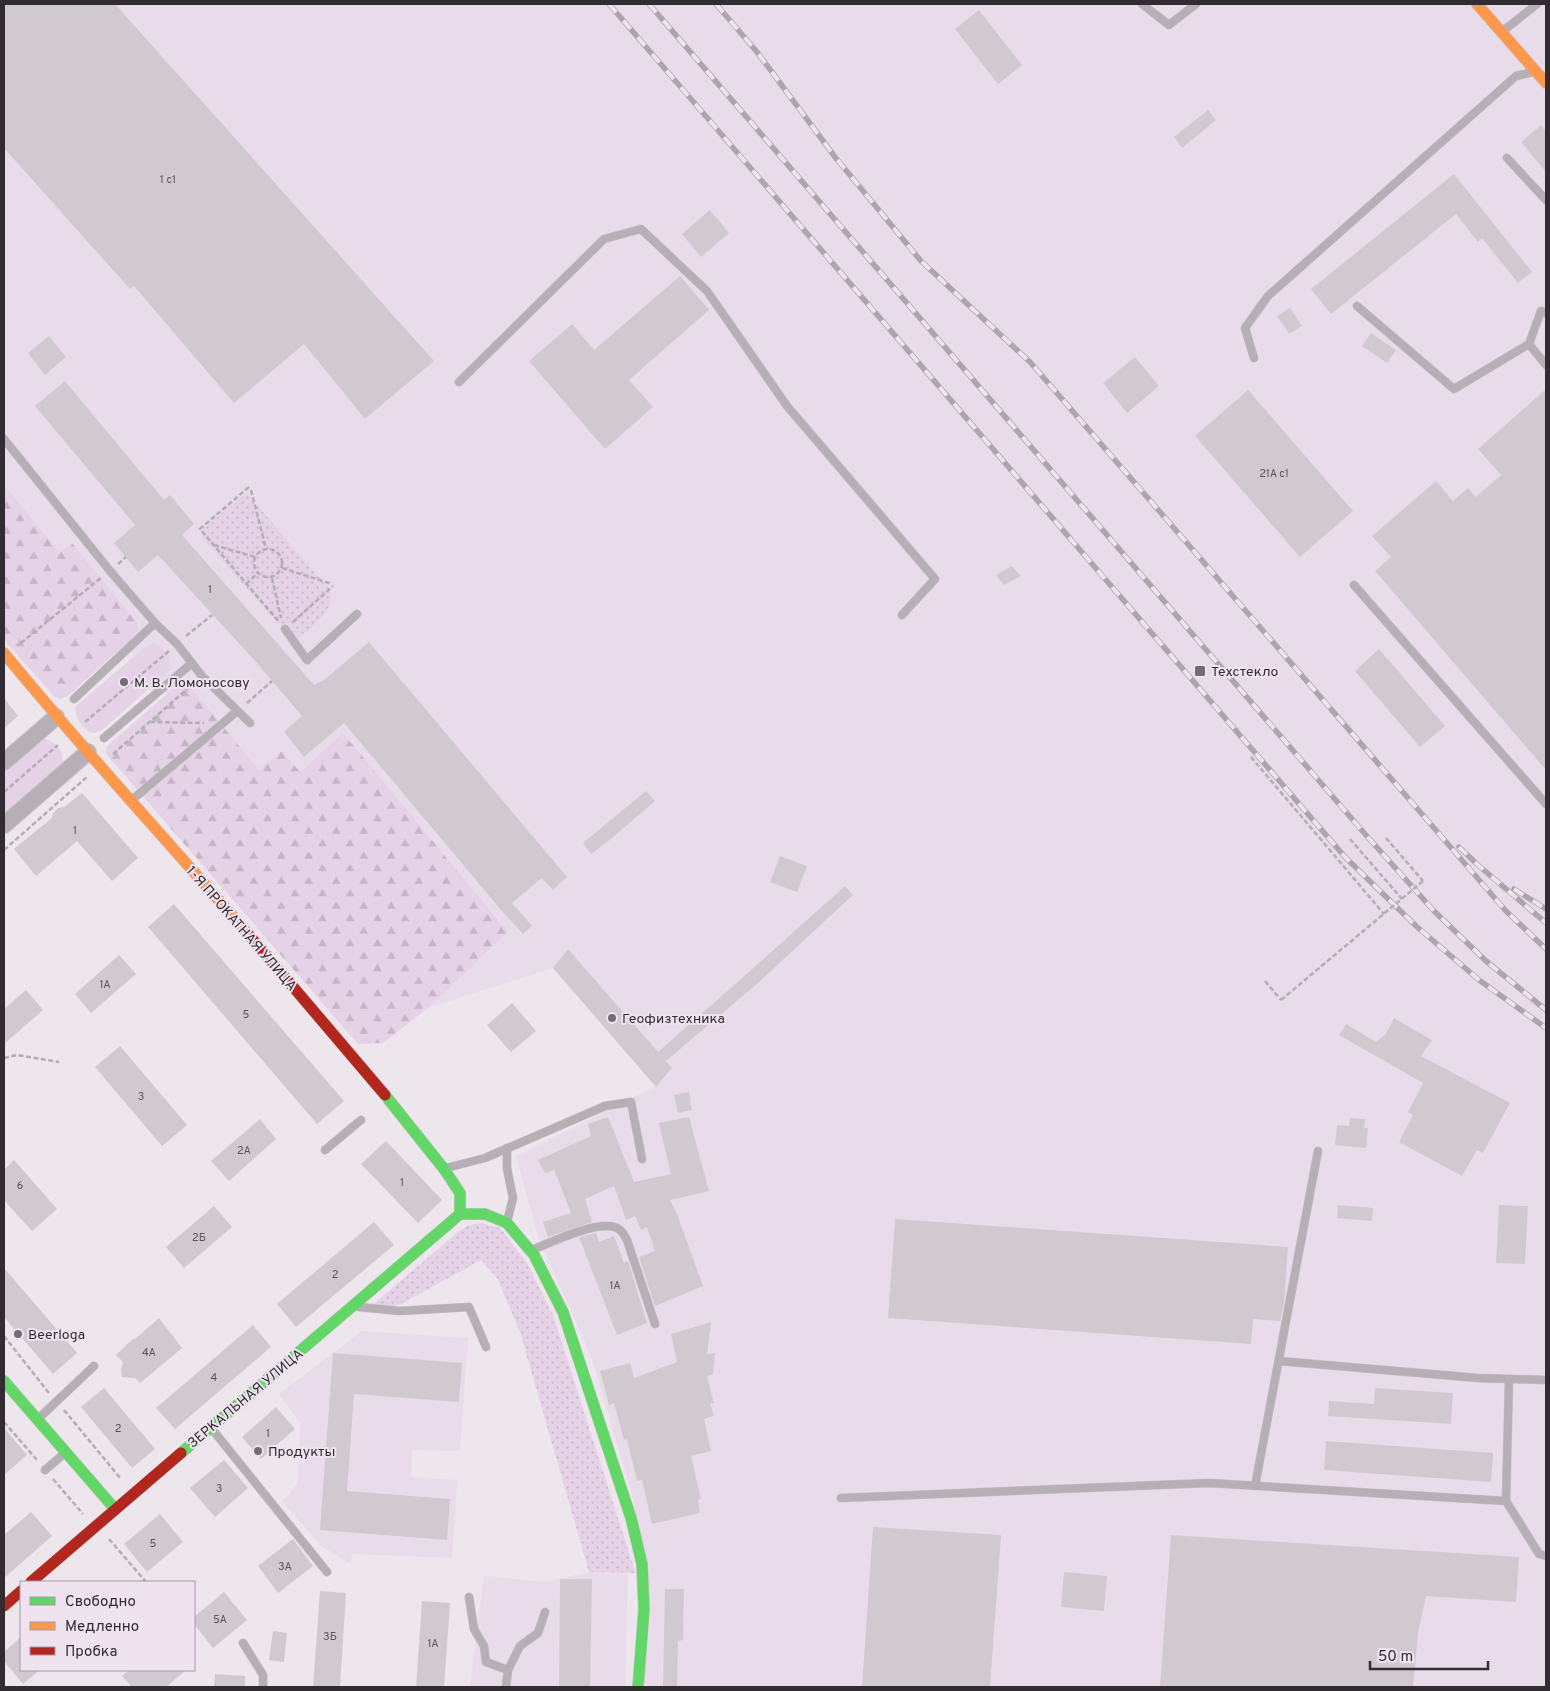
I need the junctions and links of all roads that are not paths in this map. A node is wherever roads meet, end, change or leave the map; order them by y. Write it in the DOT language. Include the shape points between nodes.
graph roads {
  1 [pos="1142,4"];
  2 [pos="1196,4"];
  3 [pos="1477,4"];
  4 [pos="1536,4"];
  5 [pos="1502,32"];
  6 [pos="1537,72"];
  7 [pos="1546,83"];
  8 [pos="1507,158"];
  9 [pos="1546,200"];
  10 [pos="1357,306"];
  11 [pos="1546,313"];
  12 [pos="1529,344"];
  13 [pos="1254,358"];
  14 [pos="1546,365"];
  15 [pos="459,382"];
  16 [pos="4,439"];
  17 [pos="1354,585"];
  18 [pos="357,614"];
  19 [pos="902,615"];
  20 [pos="155,622"];
  21 [pos="285,629"];
  22 [pos="5,655"];
  23 [pos="192,663"];
  24 [pos="74,699"];
  25 [pos="236,712"];
  26 [pos="56,717"];
  27 [pos="250,723"];
  28 [pos="104,738"];
  29 [pos="88,752"];
  30 [pos="4,762"];
  31 [pos="132,800"];
  32 [pos="1546,804"];
  33 [pos="4,825"];
  34 [pos="361,1120"];
  35 [pos="507,1148"];
  36 [pos="325,1150"];
  37 [pos="1318,1150"];
  38 [pos="642,1159"];
  39 [pos="444,1169"];
  40 [pos="460,1214"];
  41 [pos="507,1224"];
  42 [pos="530,1251"];
  43 [pos="352,1307"];
  44 [pos="655,1324"];
  45 [pos="486,1347"];
  46 [pos="1279,1361"];
  47 [pos="94,1366"];
  48 [pos="1509,1379"];
  49 [pos="1546,1380"];
  50 [pos="4,1381"];
  51 [pos="38,1420"];
  52 [pos="211,1427"];
  53 [pos="66,1452"];
  54 [pos="47,1473"];
  55 [pos="1256,1486"];
  56 [pos="841,1498"];
  57 [pos="1506,1501"];
  58 [pos="115,1509"];
  59 [pos="1546,1556"];
  60 [pos="327,1572"];
  61 [pos="32,1581"];
  62 [pos="20,1592"];
  63 [pos="469,1597"];
  64 [pos="4,1606"];
  65 [pos="545,1612"];
  66 [pos="243,1644"];
  67 [pos="508,1670"];
  68 [pos="262,1687"];
  69 [pos="506,1687"];
  70 [pos="638,1687"];
  1 -- 2 [label="lane" via="1169,25"];
  3 -- 5 [label="street"];
  4 -- 5 [label="lane"];
  5 -- 6 [label="street"];
  6 -- 7 [label="street"];
  6 -- 13 [label="lane" via="1516,76 1268,296 1245,328"];
  8 -- 9 [label="lane"];
  10 -- 12 [label="lane" via="1454,389"];
  11 -- 12 [label="lane" via="1541,311"];
  12 -- 14 [label="lane"];
  15 -- 19 [label="lane" via="604,239 641,229 707,291 787,406 935,579"];
  16 -- 20 [label="lane"];
  17 -- 32 [label="lane"];
  18 -- 21 [label="lane" via="308,660"];
  20 -- 23 [label="lane"];
  20 -- 24 [label="lane"];
  22 -- 26 [label="street, 1-Я ПРОКАТНАЯ УЛИЦА"];
  23 -- 25 [label="lane"];
  23 -- 28 [label="lane"];
  25 -- 27 [label="lane"];
  25 -- 31 [label="lane"];
  26 -- 29 [label="street, 1-Я ПРОКАТНАЯ УЛИЦА"];
  26 -- 30 [label="street"];
  29 -- 31 [label="street, 1-Я ПРОКАТНАЯ УЛИЦА"];
  29 -- 33 [label="street"];
  31 -- 39 [label="street, 1-Я ПРОКАТНАЯ УЛИЦА" via="368,1074"];
  34 -- 36 [label="lane"];
  35 -- 38 [label="lane" via="605,1106 631,1102"];
  35 -- 39 [label="lane" via="485,1158"];
  35 -- 41 [label="lane" via="513,1198"];
  37 -- 46 [label="lane"];
  39 -- 40 [label="street, 1-Я ПРОКАТНАЯ УЛИЦА" via="460,1193"];
  40 -- 41 [label="street" via="485,1214"];
  40 -- 43 [label="street, ЗЕРКАЛЬНАЯ УЛИЦА"];
  41 -- 42 [label="street"];
  42 -- 44 [label="lane" via="596,1227 620,1230 627,1240"];
  42 -- 70 [label="street" via="563,1312 631,1518 642,1564 644,1609"];
  43 -- 45 [label="lane" via="400,1311 469,1308"];
  43 -- 52 [label="street, ЗЕРКАЛЬНАЯ УЛИЦА"];
  46 -- 48 [label="lane"];
  46 -- 55 [label="lane"];
  47 -- 51 [label="lane"];
  48 -- 49 [label="lane"];
  48 -- 57 [label="lane"];
  50 -- 51 [label="street"];
  51 -- 53 [label="street"];
  52 -- 58 [label="street, ЗЕРКАЛЬНАЯ УЛИЦА"];
  52 -- 60 [label="lane"];
  53 -- 54 [label="lane"];
  53 -- 58 [label="street"];
  55 -- 56 [label="lane" via="1209,1483"];
  55 -- 57 [label="lane"];
  57 -- 59 [label="lane" via="1539,1554"];
  58 -- 61 [label="street, ЗЕРКАЛЬНАЯ УЛИЦА"];
  62 -- 64 [label="street"];
  63 -- 67 [label="lane" via="474,1629 484,1646 486,1662"];
  65 -- 67 [label="lane" via="538,1633 520,1646"];
  66 -- 68 [label="lane" via="263,1676"];
  67 -- 69 [label="lane"];
}
